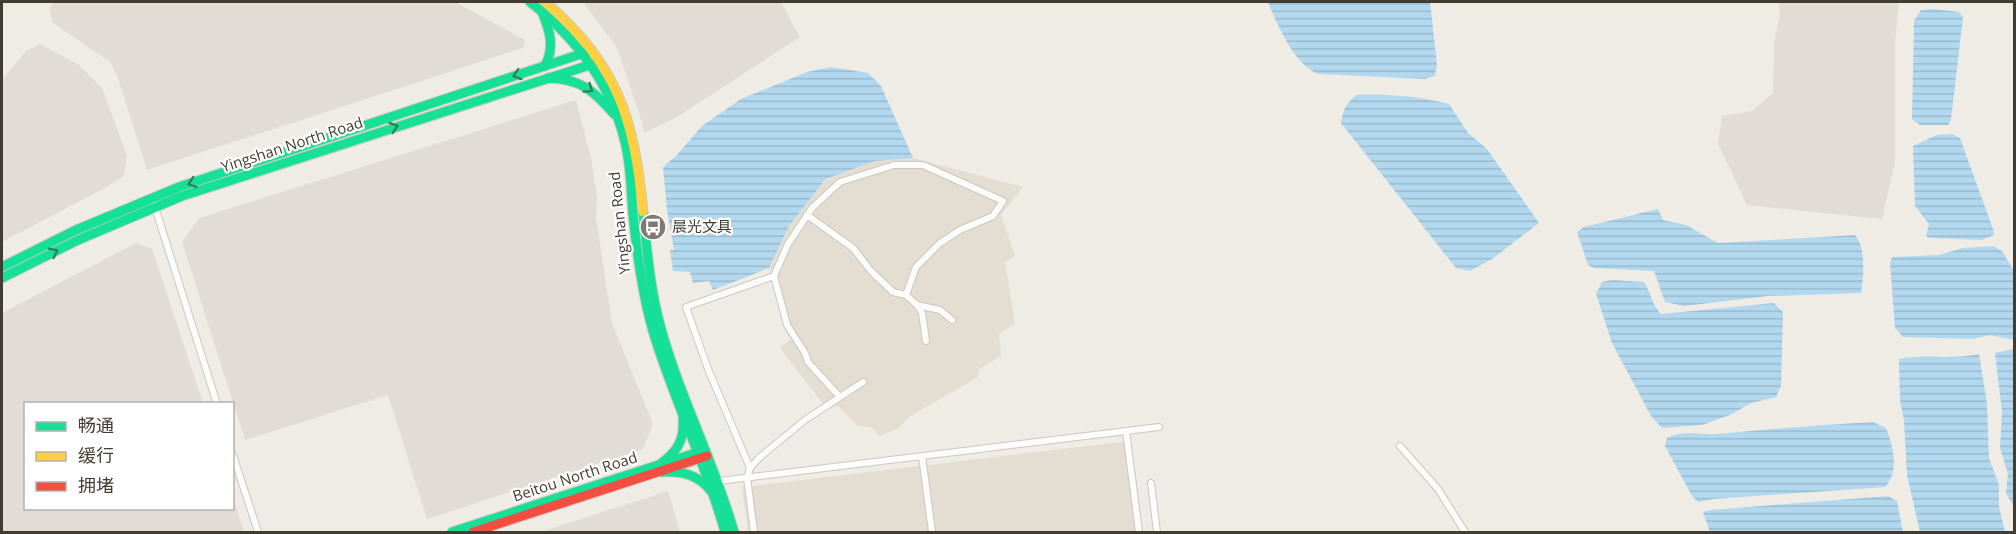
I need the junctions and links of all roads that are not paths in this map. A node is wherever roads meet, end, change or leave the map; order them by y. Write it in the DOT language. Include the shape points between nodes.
graph roads {
  1 [pos="530,2"];
  2 [pos="543,5"];
  3 [pos="588,52"];
  4 [pos="596,63"];
  5 [pos="545,66"];
  6 [pos="548,78"];
  7 [pos="619,119"];
  8 [pos="153,202"];
  9 [pos="807,215"];
  10 [pos="2,267"];
  11 [pos="774,276"];
  12 [pos="2,278"];
  13 [pos="906,295"];
  14 [pos="917,305"];
  15 [pos="952,320"];
  16 [pos="926,340"];
  17 [pos="863,382"];
  18 [pos="839,396"];
  19 [pos="216,402"];
  20 [pos="681,408"];
  21 [pos="1159,427"];
  22 [pos="1126,431"];
  23 [pos="1400,446"];
  24 [pos="705,454"];
  25 [pos="922,456"];
  26 [pos="234,458"];
  27 [pos="660,468"];
  28 [pos="750,468"];
  29 [pos="747,478"];
  30 [pos="719,481"];
  31 [pos="1151,483"];
  32 [pos="716,501"];
  33 [pos="258,532"];
  34 [pos="452,532"];
  35 [pos="473,532"];
  36 [pos="725,532"];
  37 [pos="734,532"];
  38 [pos="754,532"];
  39 [pos="932,532"];
  40 [pos="1138,532"];
  41 [pos="1157,532"];
  42 [pos="1466,532"];
  1 -- 2 [label="main road, Yingshan Road"];
  2 -- 3 [label="main road, Yingshan Road"];
  2 -- 5 [label="main road" via="552,39"];
  3 -- 4 [label="main road, Yingshan Road"];
  3 -- 5 [label="main road, Yingshan North Road"];
  4 -- 6 [label="main road, Yingshan North Road"];
  4 -- 7 [label="main road, Yingshan Road"];
  4 -- 24 [label="main road, Yingshan Road" via="618,94 633,139 648,268 661,327"];
  5 -- 8 [label="main road, Yingshan North Road, one-way" via="179,187"];
  6 -- 7 [label="main road, one-way" via="582,83"];
  8 -- 6 [label="main road, Yingshan North Road, one-way"];
  7 -- 20 [label="main road, Yingshan Road" via="629,163 642,288 659,351"];
  8 -- 10 [label="main road, Yingshan North Road" via="76,230"];
  12 -- 8 [label="main road, Yingshan North Road, one-way"];
  8 -- 19 [label="street"];
  9 -- 11 [label="street"];
  9 -- 13 [label="street" via="853,248 892,292"];
  9 -- 13 [label="street" via="840,182 894,165 923,165 1003,201 993,216 940,243 916,267"];
  11 -- 18 [label="street" via="787,325 808,362"];
  11 -- 28 [label="street" via="686,307"];
  13 -- 14 [label="street"];
  14 -- 15 [label="street" via="940,310"];
  14 -- 16 [label="street"];
  17 -- 18 [label="street"];
  18 -- 28 [label="street"];
  20 -- 24 [label="main road, Yingshan Road"];
  20 -- 27 [label="main road" via="682,444"];
  21 -- 22 [label="street"];
  22 -- 25 [label="street"];
  22 -- 40 [label="street"];
  23 -- 42 [label="street" via="1438,489"];
  24 -- 27 [label="main road, Beitou North Road"];
  24 -- 30 [label="main road, Yingshan Road"];
  24 -- 32 [label="main road, Yingshan Road"];
  25 -- 29 [label="street"];
  25 -- 39 [label="street"];
  26 -- 33 [label="street"];
  27 -- 32 [label="main road" via="695,476 708,486"];
  27 -- 34 [label="main road, Beitou North Road"];
  27 -- 35 [label="main road, Beitou North Road"];
  28 -- 29 [label="street"];
  29 -- 30 [label="street"];
  29 -- 38 [label="street"];
  30 -- 37 [label="main road, Yingshan Road"];
  31 -- 41 [label="street"];
  32 -- 36 [label="main road, Yingshan Road"];
}
